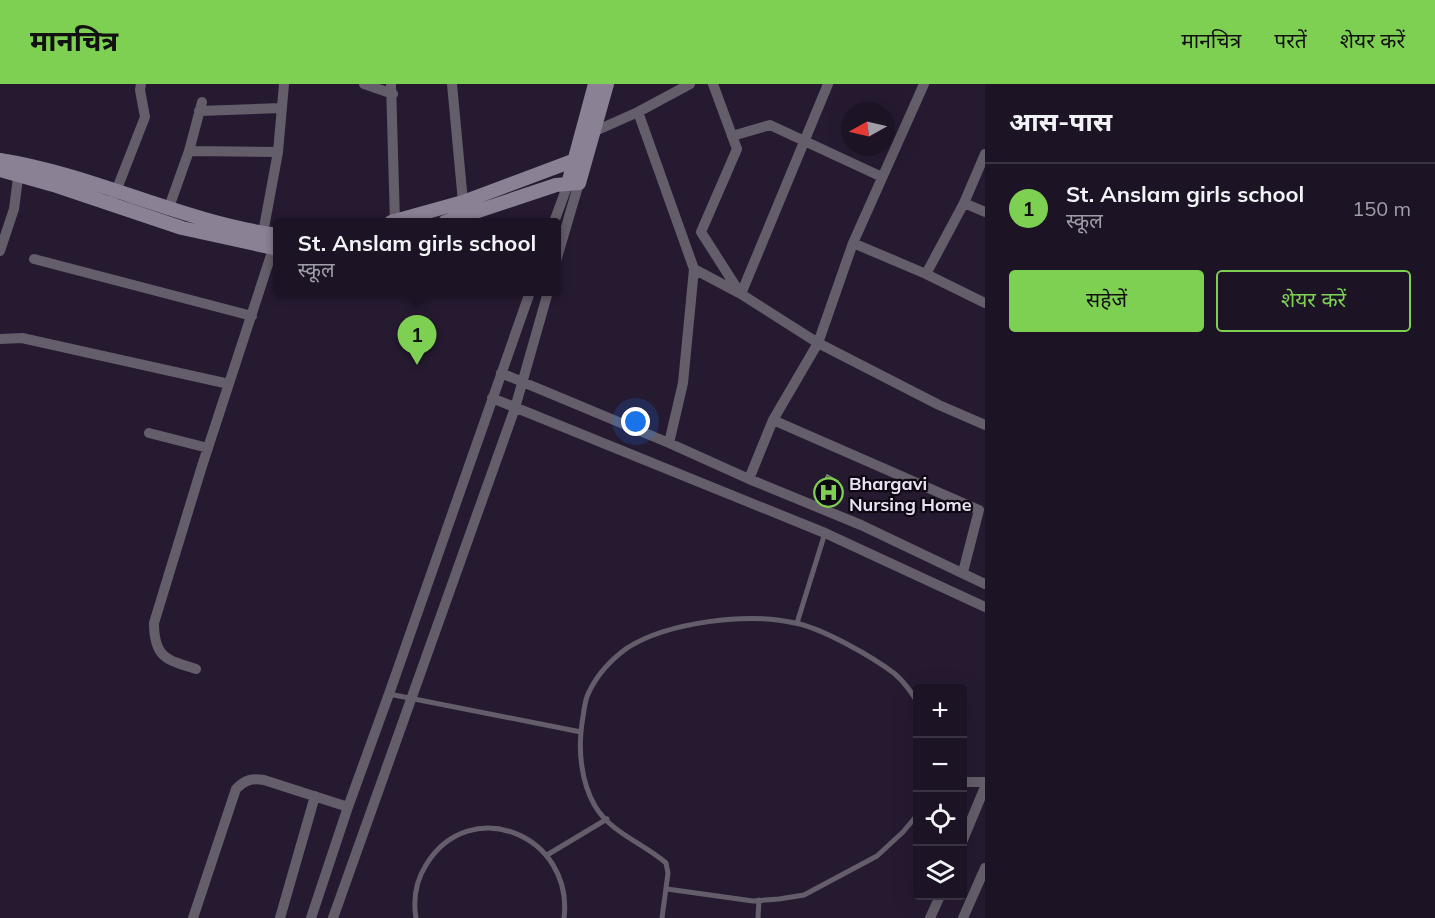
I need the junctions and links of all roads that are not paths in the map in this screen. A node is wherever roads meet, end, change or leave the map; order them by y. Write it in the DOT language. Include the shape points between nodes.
graph roads {
  1 [pos="141,84"];
  2 [pos="284,84"];
  3 [pos="364,84"];
  4 [pos="452,84"];
  5 [pos="595,84"];
  6 [pos="607,84"];
  7 [pos="690,84"];
  8 [pos="713,84"];
  9 [pos="828,84"];
  10 [pos="924,84"];
  11 [pos="392,89"];
  12 [pos="281,108"];
  13 [pos="639,111"];
  14 [pos="593,132"];
  15 [pos="732,136"];
  16 [pos="804,141"];
  17 [pos="189,152"];
  18 [pos="278,152"];
  19 [pos="985,154"];
  20 [pos="0,160"];
  21 [pos="580,160"];
  22 [pos="19,169"];
  23 [pos="0,170"];
  24 [pos="882,177"];
  25 [pos="573,183"];
  26 [pos="114,198"];
  27 [pos="462,202"];
  28 [pos="964,203"];
  29 [pos="168,210"];
  30 [pos="985,212"];
  31 [pos="394,218"];
  32 [pos="408,218"];
  33 [pos="457,218"];
  34 [pos="556,218"];
  35 [pos="263,233"];
  36 [pos="273,234"];
  37 [pos="561,238"];
  38 [pos="853,243"];
  39 [pos="273,249"];
  40 [pos="0,251"];
  41 [pos="273,255"];
  42 [pos="34,259"];
  43 [pos="694,269"];
  44 [pos="926,274"];
  45 [pos="741,294"];
  46 [pos="528,296"];
  47 [pos="547,296"];
  48 [pos="985,303"];
  49 [pos="252,316"];
  50 [pos="0,339"];
  51 [pos="818,343"];
  52 [pos="501,373"];
  53 [pos="522,383"];
  54 [pos="229,384"];
  55 [pos="492,398"];
  56 [pos="515,408"];
  57 [pos="772,420"];
  58 [pos="985,424"];
  59 [pos="149,433"];
  60 [pos="669,443"];
  61 [pos="208,448"];
  62 [pos="749,479"];
  63 [pos="825,533"];
  64 [pos="963,572"];
  65 [pos="985,584"];
  66 [pos="985,608"];
  67 [pos="797,623"];
  68 [pos="196,669"];
  69 [pos="389,694"];
  70 [pos="913,697"];
  71 [pos="410,698"];
  72 [pos="581,732"];
  73 [pos="967,782"];
  74 [pos="985,782"];
  75 [pos="985,787"];
  76 [pos="315,796"];
  77 [pos="982,804"];
  78 [pos="348,807"];
  79 [pos="607,819"];
  80 [pos="913,820"];
  81 [pos="967,834"];
  82 [pos="547,855"];
  83 [pos="985,868"];
  84 [pos="667,889"];
  85 [pos="759,900"];
  86 [pos="938,900"];
  87 [pos="193,918"];
  88 [pos="279,918"];
  89 [pos="310,918"];
  90 [pos="333,918"];
  91 [pos="417,918"];
  92 [pos="564,918"];
  93 [pos="662,918"];
  94 [pos="758,918"];
  95 [pos="930,918"];
  96 [pos="963,918"];
  1 -- 26 [label="street" via="145,117"];
  2 -- 12 [label="street"];
  3 -- 11 [label="street"];
  4 -- 27 [label="street"];
  5 -- 21 [label="street"];
  6 -- 14 [label="street"];
  7 -- 13 [label="street"];
  8 -- 15 [label="street"];
  9 -- 16 [label="street"];
  10 -- 24 [label="street"];
  11 -- 31 [label="street"];
  12 -- 17 [label="street" via="201,106"];
  12 -- 18 [label="street"];
  13 -- 14 [label="street"];
  13 -- 43 [label="street"];
  14 -- 21 [label="street"];
  15 -- 16 [label="street" via="770,125"];
  15 -- 45 [label="street" via="737,149 701,232"];
  16 -- 24 [label="street"];
  16 -- 45 [label="street"];
  17 -- 18 [label="street"];
  17 -- 29 [label="street"];
  18 -- 35 [label="street"];
  19 -- 28 [label="street"];
  20 -- 22 [label="street"];
  21 -- 25 [label="street"];
  21 -- 27 [label="street"];
  22 -- 23 [label="street"];
  22 -- 26 [label="street" via="54,172"];
  22 -- 40 [label="street" via="12,216"];
  24 -- 38 [label="street"];
  25 -- 33 [label="street" via="548,187"];
  25 -- 34 [label="street"];
  25 -- 37 [label="street"];
  26 -- 29 [label="street"];
  26 -- 39 [label="street" via="182,228"];
  27 -- 32 [label="street"];
  28 -- 30 [label="street"];
  28 -- 44 [label="street"];
  29 -- 35 [label="street"];
  35 -- 36 [label="street"];
  38 -- 44 [label="street"];
  38 -- 51 [label="street"];
  41 -- 49 [label="street"];
  42 -- 49 [label="street"];
  43 -- 45 [label="street"];
  43 -- 60 [label="street" via="683,383"];
  44 -- 48 [label="street"];
  45 -- 51 [label="street"];
  46 -- 52 [label="street"];
  47 -- 53 [label="street"];
  49 -- 54 [label="street"];
  50 -- 54 [label="street" via="22,338"];
  51 -- 57 [label="street"];
  51 -- 58 [label="street"];
  52 -- 53 [label="street"];
  52 -- 55 [label="street"];
  53 -- 56 [label="street"];
  53 -- 60 [label="street"];
  54 -- 61 [label="street"];
  55 -- 56 [label="street"];
  55 -- 69 [label="street"];
  56 -- 63 [label="street"];
  56 -- 71 [label="street"];
  57 -- 62 [label="street"];
  57 -- 64 [label="street" via="979,510"];
  59 -- 61 [label="street"];
  60 -- 62 [label="street"];
  61 -- 68 [label="street" via="154,623 156,648 163,656"];
  62 -- 64 [label="street"];
  63 -- 66 [label="street"];
  63 -- 67 [label="lane"];
  64 -- 65 [label="street"];
  67 -- 70 [label="lane" via="846,644 896,675"];
  67 -- 72 [label="lane" via="766,618 702,622 634,645 604,669 588,694"];
  69 -- 71 [label="lane"];
  69 -- 78 [label="street"];
  71 -- 72 [label="lane"];
  71 -- 90 [label="street"];
  72 -- 79 [label="lane" via="580,758 587,786 596,807"];
  73 -- 74 [label="street"];
  75 -- 77 [label="street"];
  76 -- 78 [label="street"];
  76 -- 87 [label="street" via="264,780 243,781 236,789"];
  76 -- 88 [label="street"];
  77 -- 81 [label="street"];
  78 -- 89 [label="street"];
  79 -- 82 [label="lane"];
  79 -- 84 [label="lane" via="666,863"];
  80 -- 85 [label="lane" via="877,856 804,895"];
  82 -- 91 [label="lane" via="530,840 509,831 487,828 455,837 437,850 424,869 416,890"];
  82 -- 92 [label="lane" via="562,884"];
  83 -- 96 [label="street"];
  84 -- 85 [label="lane"];
  84 -- 93 [label="lane"];
  85 -- 94 [label="lane"];
  86 -- 95 [label="street"];
}
